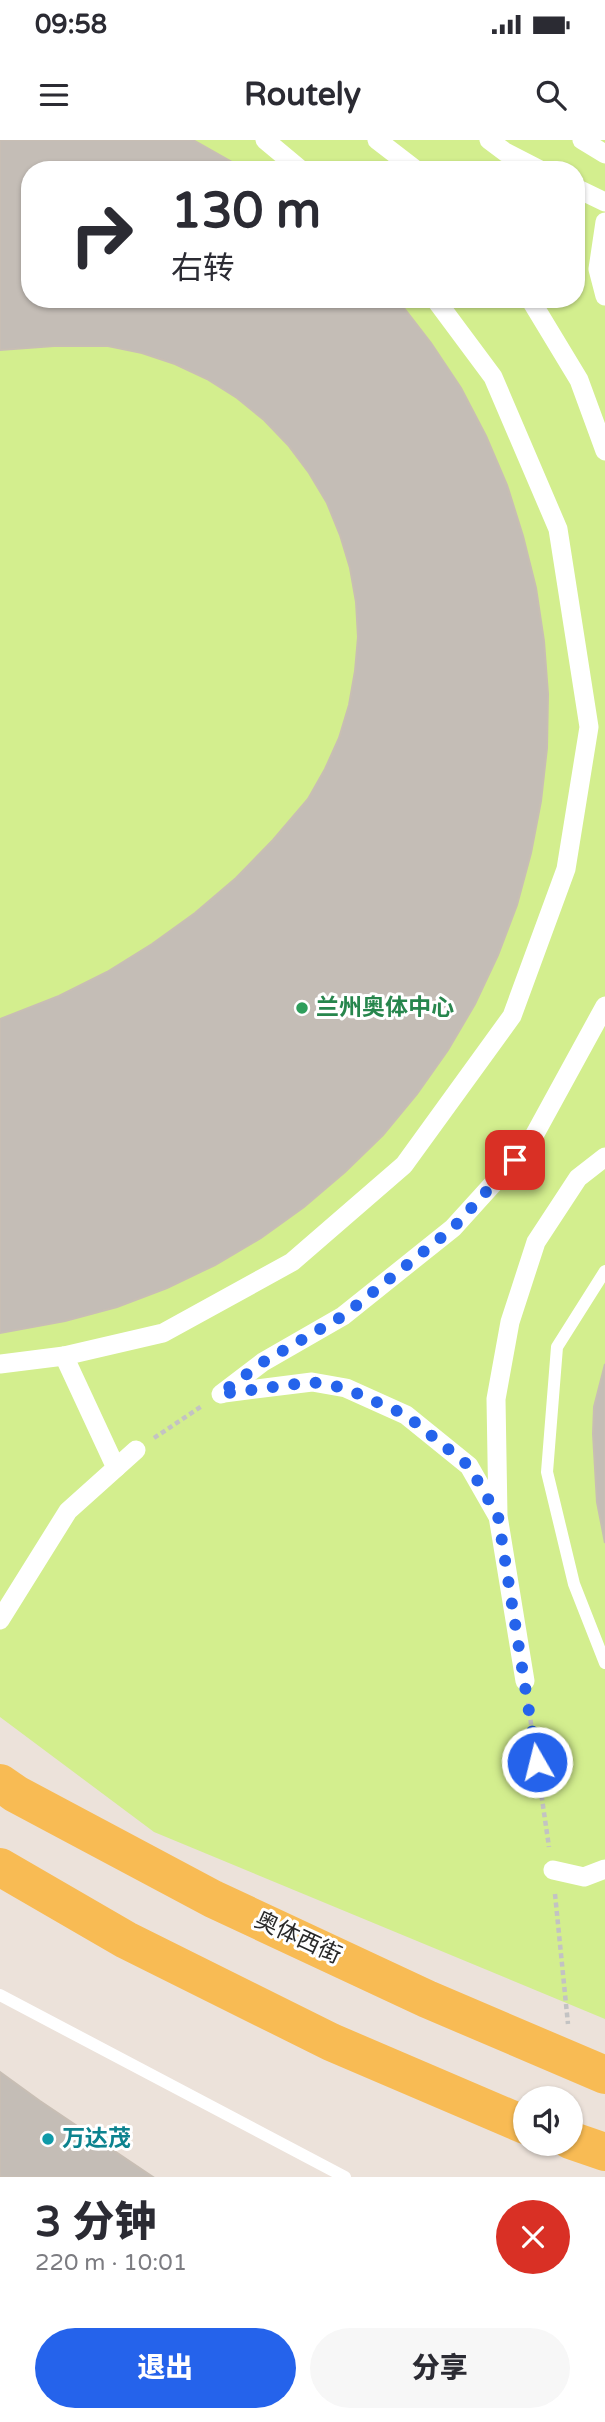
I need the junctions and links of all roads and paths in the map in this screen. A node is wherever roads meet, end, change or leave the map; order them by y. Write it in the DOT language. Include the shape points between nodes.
graph roads {
  1 [pos="265,140"];
  2 [pos="377,140"];
  3 [pos="489,140"];
  4 [pos="582,140"];
  5 [pos="605,154"];
  6 [pos="290,161"];
  7 [pos="404,161"];
  8 [pos="522,161"];
  9 [pos="585,192"];
  10 [pos="605,202"];
  11 [pos="605,222"];
  12 [pos="605,296"];
  13 [pos="442,308"];
  14 [pos="535,308"];
  15 [pos="605,451"];
  16 [pos="605,1006"];
  17 [pos="605,1157"];
  18 [pos="605,1270"];
  19 [pos="64,1356"];
  20 [pos="0,1364"];
  21 [pos="220,1394"];
  22 [pos="136,1450"];
  23 [pos="116,1468"];
  24 [pos="498,1516"];
  25 [pos="0,1620"];
  26 [pos="605,1663"];
  27 [pos="525,1681"];
  28 [pos="0,1783"];
  29 [pos="0,1867"];
  30 [pos="605,1869"];
  31 [pos="552,1870"];
  32 [pos="0,1995"];
  33 [pos="588,2068"];
  34 [pos="513,2120"];
  35 [pos="583,2144"];
  36 [pos="605,2152"];
  37 [pos="345,2177"];
  1 -- 6 [label="street"];
  2 -- 7 [label="street"];
  3 -- 8 [label="street"];
  4 -- 5 [label="street"];
  9 -- 10 [label="street"];
  11 -- 12 [label="street" via="598,269"];
  13 -- 19 [label="street" via="493,377 558,529 589,727 566,869 512,1016 404,1165 292,1262 163,1332"];
  14 -- 15 [label="street" via="579,380"];
  16 -- 21 [label="street" via="530,1143 453,1228 343,1316 263,1362"];
  17 -- 24 [label="street" via="578,1178 536,1242 510,1322 496,1399"];
  18 -- 26 [label="lane" via="557,1347 547,1472 574,1584"];
  19 -- 20 [label="street"];
  19 -- 23 [label="street"];
  21 -- 22 [label="path"];
  21 -- 24 [label="street" via="312,1382 345,1388 406,1415 469,1466"];
  22 -- 23 [label="street"];
  23 -- 25 [label="street" via="68,1511"];
  24 -- 27 [label="street"];
  27 -- 31 [label="path"];
  28 -- 33 [label="main road, 奥体西街" via="213,1899"];
  29 -- 34 [label="main road" via="126,1940 331,2042"];
  30 -- 31 [label="street" via="584,1877"];
  31 -- 33 [label="path"];
  32 -- 37 [label="lane"];
  35 -- 36 [label="main road"];
}
